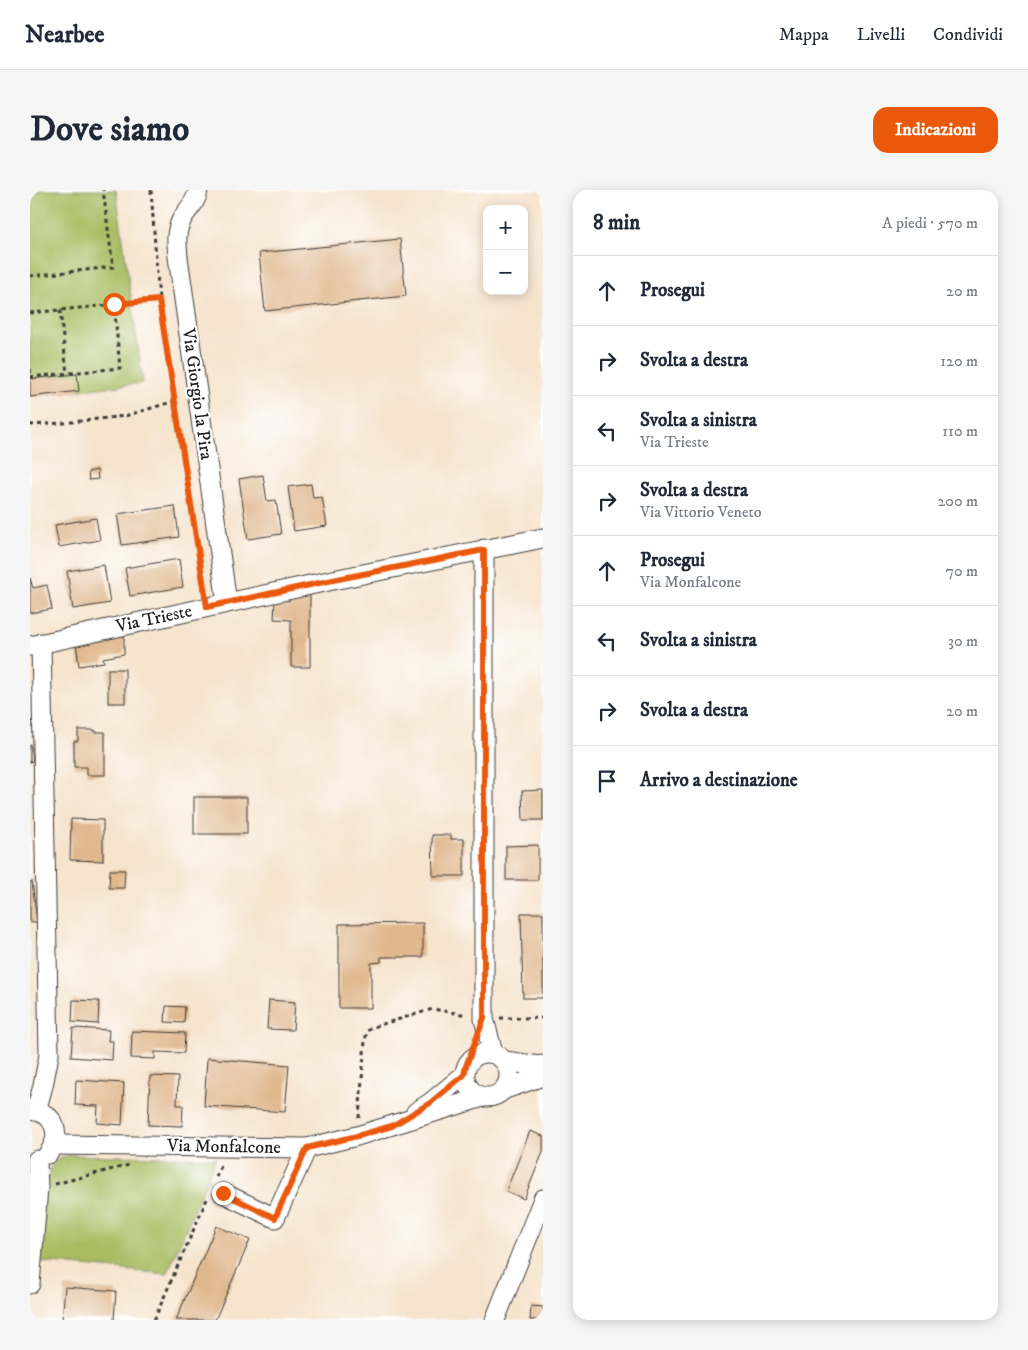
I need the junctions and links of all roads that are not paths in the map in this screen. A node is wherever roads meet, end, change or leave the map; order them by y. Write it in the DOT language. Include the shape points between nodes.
graph roads {
  1 [pos="198,190"];
  2 [pos="543,538"];
  3 [pos="484,550"];
  4 [pos="227,603"];
  5 [pos="36,644"];
  6 [pos="484,1018"];
  7 [pos="499,1057"];
  8 [pos="543,1065"];
  9 [pos="465,1070"];
  10 [pos="543,1076"];
  11 [pos="505,1089"];
  12 [pos="483,1097"];
  13 [pos="33,1110"];
  14 [pos="392,1126"];
  15 [pos="54,1145"];
  16 [pos="307,1148"];
  17 [pos="34,1160"];
  18 [pos="215,1189"];
  19 [pos="543,1199"];
  20 [pos="30,1284"];
  21 [pos="495,1320"];
  1 -- 4 [label="street, Via Giorgio la Pira" via="198,197 181,221 177,250"];
  2 -- 3 [label="street, Via Trieste"];
  3 -- 4 [label="street, Via Trieste"];
  3 -- 6 [label="street"];
  4 -- 5 [label="street, Via Trieste"];
  5 -- 13 [label="street" via="49,1055 44,1086"];
  6 -- 7 [label="street"];
  6 -- 9 [label="street"];
  7 -- 8 [label="street"];
  7 -- 9 [label="street" via="485,1052 479,1054 472,1058"];
  7 -- 11 [label="street" via="508,1066 510,1074"];
  9 -- 12 [label="street" via="470,1089"];
  9 -- 14 [label="street, Via Monfalcone" via="430,1103"];
  10 -- 11 [label="street"];
  11 -- 12 [label="street" via="494,1096"];
  12 -- 14 [label="street, Via Monfalcone"];
  13 -- 15 [label="street" via="52,1122 56,1137"];
  14 -- 16 [label="street, Via Monfalcone"];
  15 -- 16 [label="street, Via Monfalcone" via="230,1156"];
  15 -- 17 [label="street" via="49,1153"];
  16 -- 18 [label="street" via="275,1218"];
  17 -- 20 [label="street" via="38,1188"];
  19 -- 21 [label="street"];
}
